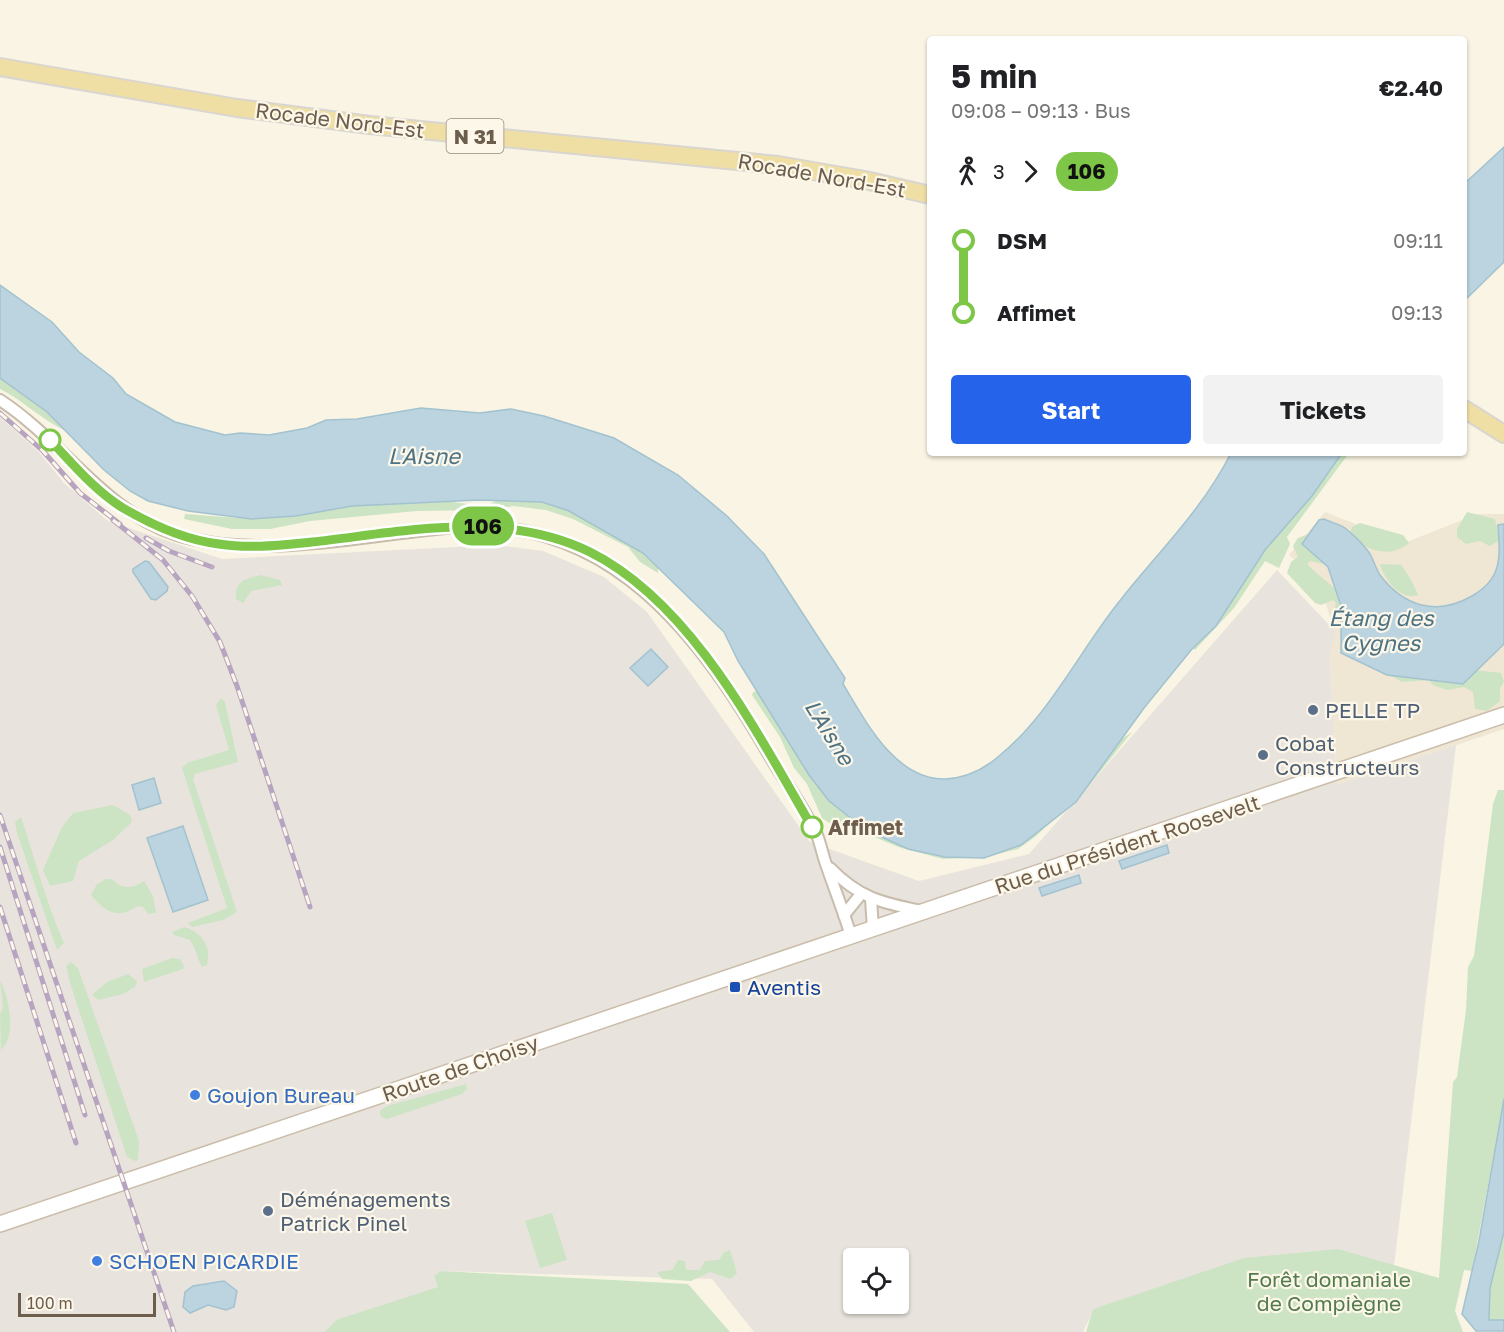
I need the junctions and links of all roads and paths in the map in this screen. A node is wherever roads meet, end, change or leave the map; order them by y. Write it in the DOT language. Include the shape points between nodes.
graph roads {
  1 [pos="0,67"];
  2 [pos="927,194"];
  3 [pos="0,400"];
  4 [pos="1467,411"];
  5 [pos="1504,434"];
  6 [pos="1504,715"];
  7 [pos="826,864"];
  8 [pos="866,897"];
  9 [pos="924,911"];
  10 [pos="844,915"];
  11 [pos="873,929"];
  12 [pos="851,936"];
  13 [pos="0,1224"];
  1 -- 2 [label="main road, Rocade Nord-Est / N 31" via="111,88 359,124 778,165"];
  3 -- 7 [label="street" via="45,435 120,506 176,534 217,544 255,547 456,527 505,527 558,539 591,553 648,595 689,636 722,678 817,836"];
  4 -- 5 [label="main road"];
  6 -- 9 [label="street, Rue du Président Roosevelt"];
  7 -- 8 [label="street" via="846,885"];
  7 -- 10 [label="street"];
  8 -- 9 [label="street"];
  8 -- 10 [label="street"];
  8 -- 11 [label="street"];
  9 -- 11 [label="street, Rue du Président Roosevelt"];
  10 -- 12 [label="street"];
  11 -- 12 [label="street, Rue du Président Roosevelt"];
  12 -- 13 [label="street, Route de Choisy"];
}
